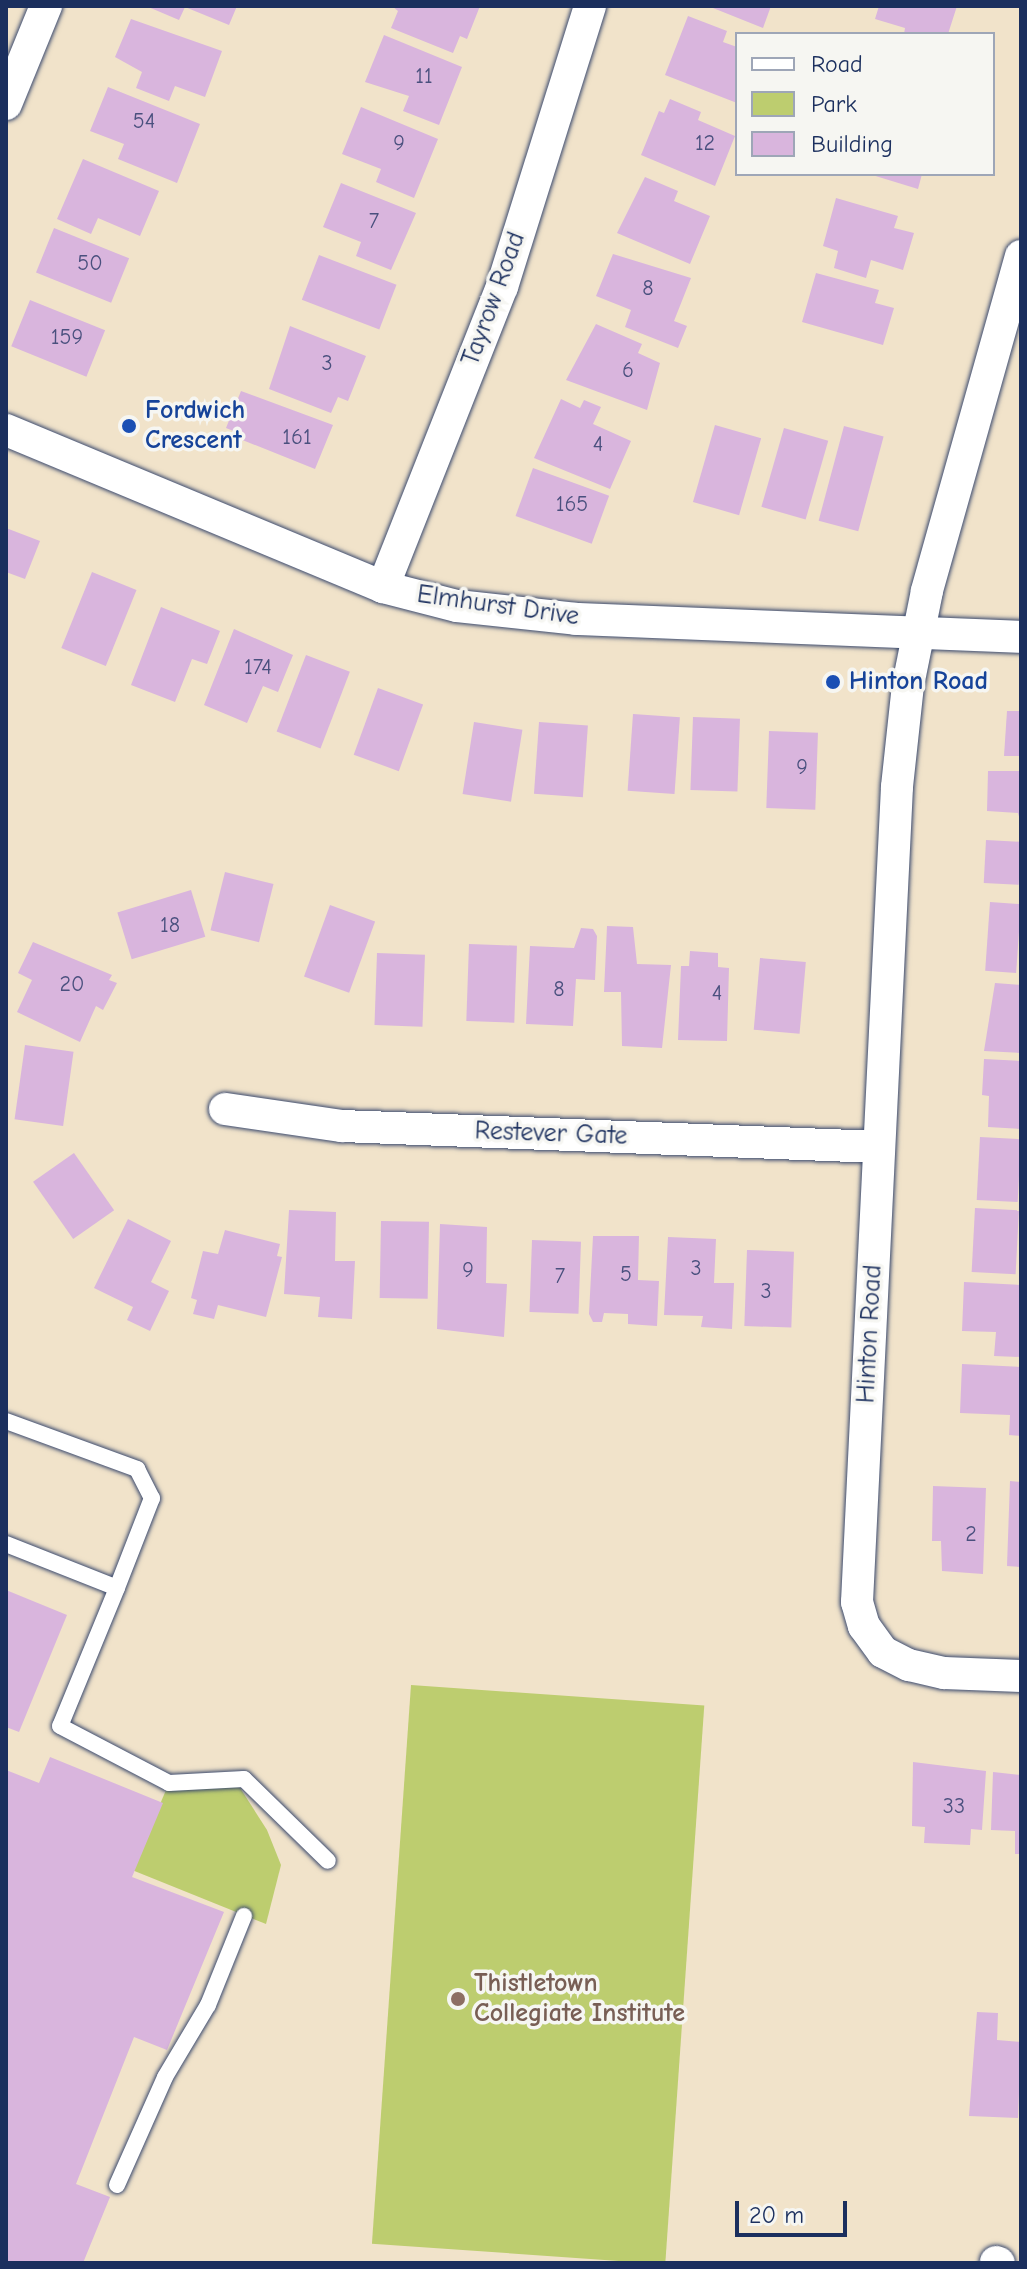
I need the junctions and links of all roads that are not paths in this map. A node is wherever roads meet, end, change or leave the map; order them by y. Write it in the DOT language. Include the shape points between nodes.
graph roads {
  1 [pos="46,6"];
  2 [pos="590,6"];
  3 [pos="6,104"];
  4 [pos="1021,256"];
  5 [pos="6,430"];
  6 [pos="383,587"];
  7 [pos="916,636"];
  8 [pos="1021,637"];
  9 [pos="225,1109"];
  10 [pos="878,1147"];
  11 [pos="6,1421"];
  12 [pos="6,1544"];
  13 [pos="117,1588"];
  14 [pos="1021,1676"];
  15 [pos="328,1861"];
  16 [pos="244,1916"];
  17 [pos="117,2185"];
  1 -- 3 [label="street"];
  2 -- 6 [label="street, Tayrow Road" via="502,287"];
  4 -- 7 [label="street, Hinton Road"];
  5 -- 6 [label="street, Elmhurst Drive"];
  6 -- 7 [label="street, Elmhurst Drive" via="457,606 576,619"];
  7 -- 8 [label="street, Elmhurst Drive"];
  7 -- 10 [label="street, Hinton Road" via="897,787"];
  9 -- 10 [label="street, Restever Gate" via="342,1126"];
  10 -- 14 [label="street, Hinton Road" via="857,1602 864,1626 883,1652 909,1665 944,1673"];
  11 -- 13 [label="lane" via="137,1469 152,1498"];
  12 -- 13 [label="lane"];
  13 -- 15 [label="lane" via="60,1726 169,1783 244,1779"];
  16 -- 17 [label="lane" via="208,2005 165,2077"];
}
